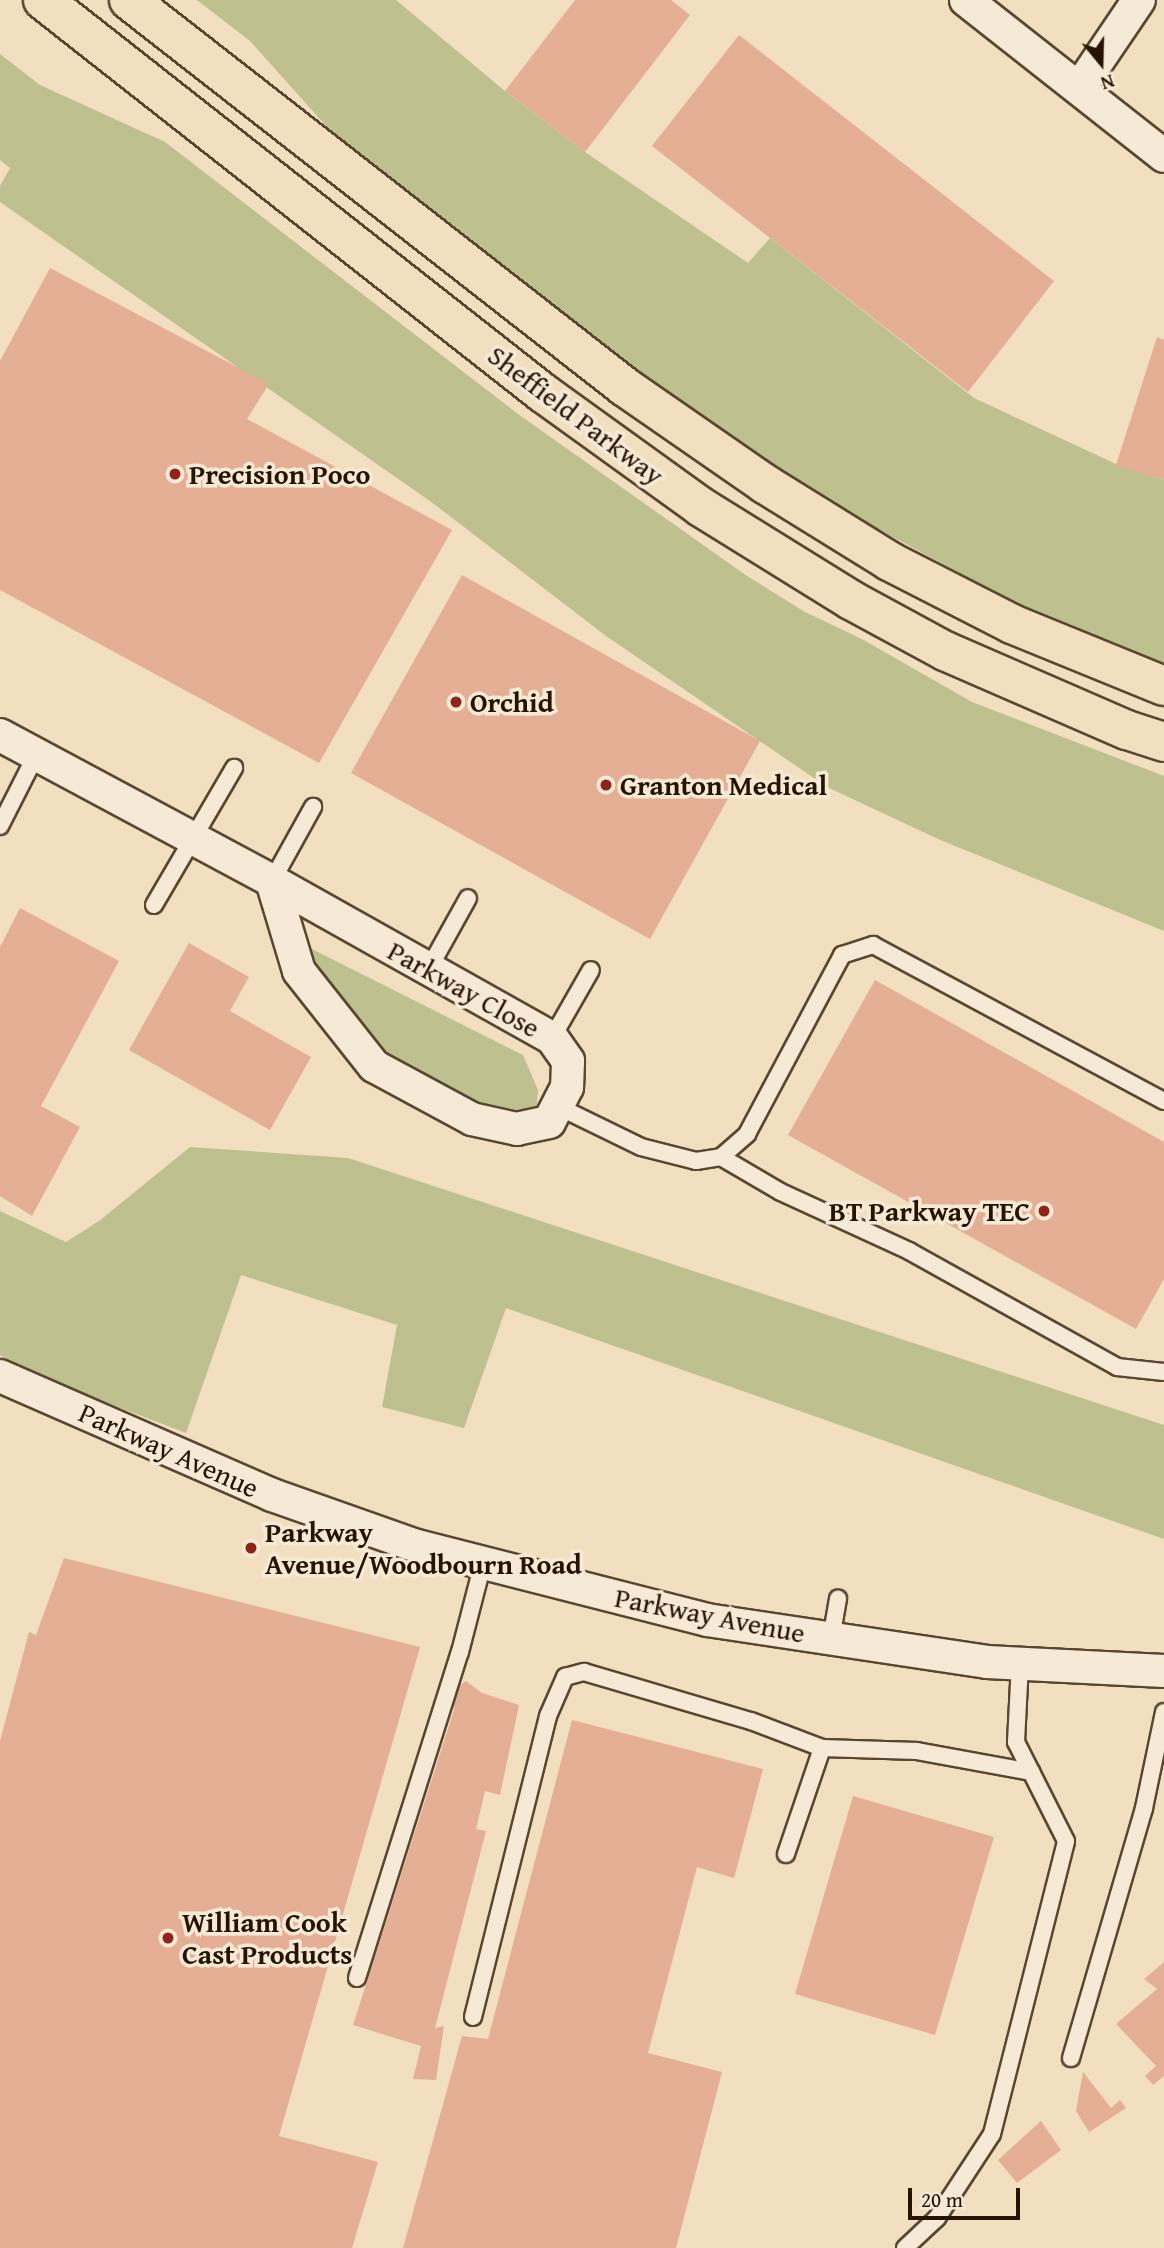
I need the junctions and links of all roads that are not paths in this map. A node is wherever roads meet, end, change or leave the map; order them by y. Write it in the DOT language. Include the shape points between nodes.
graph roads {
  1 [pos="43,0"];
  2 [pos="129,0"];
  3 [pos="966,0"];
  4 [pos="1139,0"];
  5 [pos="1080,87"];
  6 [pos="1164,156"];
  7 [pos="1164,686"];
  8 [pos="0,735"];
  9 [pos="1164,742"];
  10 [pos="36,755"];
  11 [pos="233,768"];
  12 [pos="313,807"];
  13 [pos="0,826"];
  14 [pos="194,841"];
  15 [pos="272,881"];
  16 [pos="468,898"];
  17 [pos="154,905"];
  18 [pos="428,970"];
  19 [pos="591,970"];
  20 [pos="552,1038"];
  21 [pos="1164,1101"];
  22 [pos="557,1106"];
  23 [pos="721,1157"];
  24 [pos="1164,1372"];
  25 [pos="0,1376"];
  26 [pos="483,1563"];
  27 [pos="838,1599"];
  28 [pos="831,1639"];
  29 [pos="1020,1664"];
  30 [pos="1164,1671"];
  31 [pos="1164,1712"];
  32 [pos="822,1748"];
  33 [pos="1031,1772"];
  34 [pos="786,1854"];
  35 [pos="357,1978"];
  36 [pos="473,2017"];
  37 [pos="1071,2058"];
  38 [pos="905,2248"];
  1 -- 9 [label="highway, Sheffield Parkway" via="543,393 701,507 851,600 945,650"];
  2 -- 7 [label="highway, Sheffield Parkway" via="625,387 765,484 889,561 1012,624"];
  3 -- 5 [label="street"];
  4 -- 5 [label="street"];
  5 -- 6 [label="street"];
  8 -- 10 [label="street, Parkway Close"];
  10 -- 13 [label="lane"];
  10 -- 14 [label="street, Parkway Close"];
  11 -- 14 [label="lane"];
  12 -- 15 [label="lane"];
  14 -- 15 [label="street, Parkway Close"];
  14 -- 17 [label="lane"];
  15 -- 18 [label="street, Parkway Close"];
  15 -- 22 [label="street" via="299,971 374,1066 472,1119 517,1129 549,1122"];
  16 -- 18 [label="lane"];
  18 -- 20 [label="street, Parkway Close"];
  19 -- 20 [label="lane"];
  20 -- 22 [label="street, Parkway Close" via="568,1061 567,1087"];
  21 -- 23 [label="lane" via="873,945 842,955 747,1134"];
  22 -- 23 [label="lane" via="641,1147 696,1161"];
  23 -- 24 [label="lane" via="781,1192 909,1251 1117,1367"];
  25 -- 26 [label="street, Parkway Avenue" via="272,1495 417,1546"];
  26 -- 28 [label="street, Parkway Avenue" via="707,1620"];
  26 -- 35 [label="lane" via="460,1652"];
  27 -- 28 [label="lane"];
  28 -- 29 [label="street, Parkway Avenue"];
  29 -- 30 [label="street, Parkway Avenue"];
  29 -- 33 [label="lane" via="1016,1742"];
  31 -- 37 [label="lane" via="1144,1808"];
  32 -- 33 [label="lane" via="918,1751"];
  32 -- 34 [label="lane"];
  32 -- 36 [label="lane" via="751,1721 584,1672 565,1677 548,1716"];
  33 -- 38 [label="lane" via="1066,1842 992,2134 937,2218"];
}
